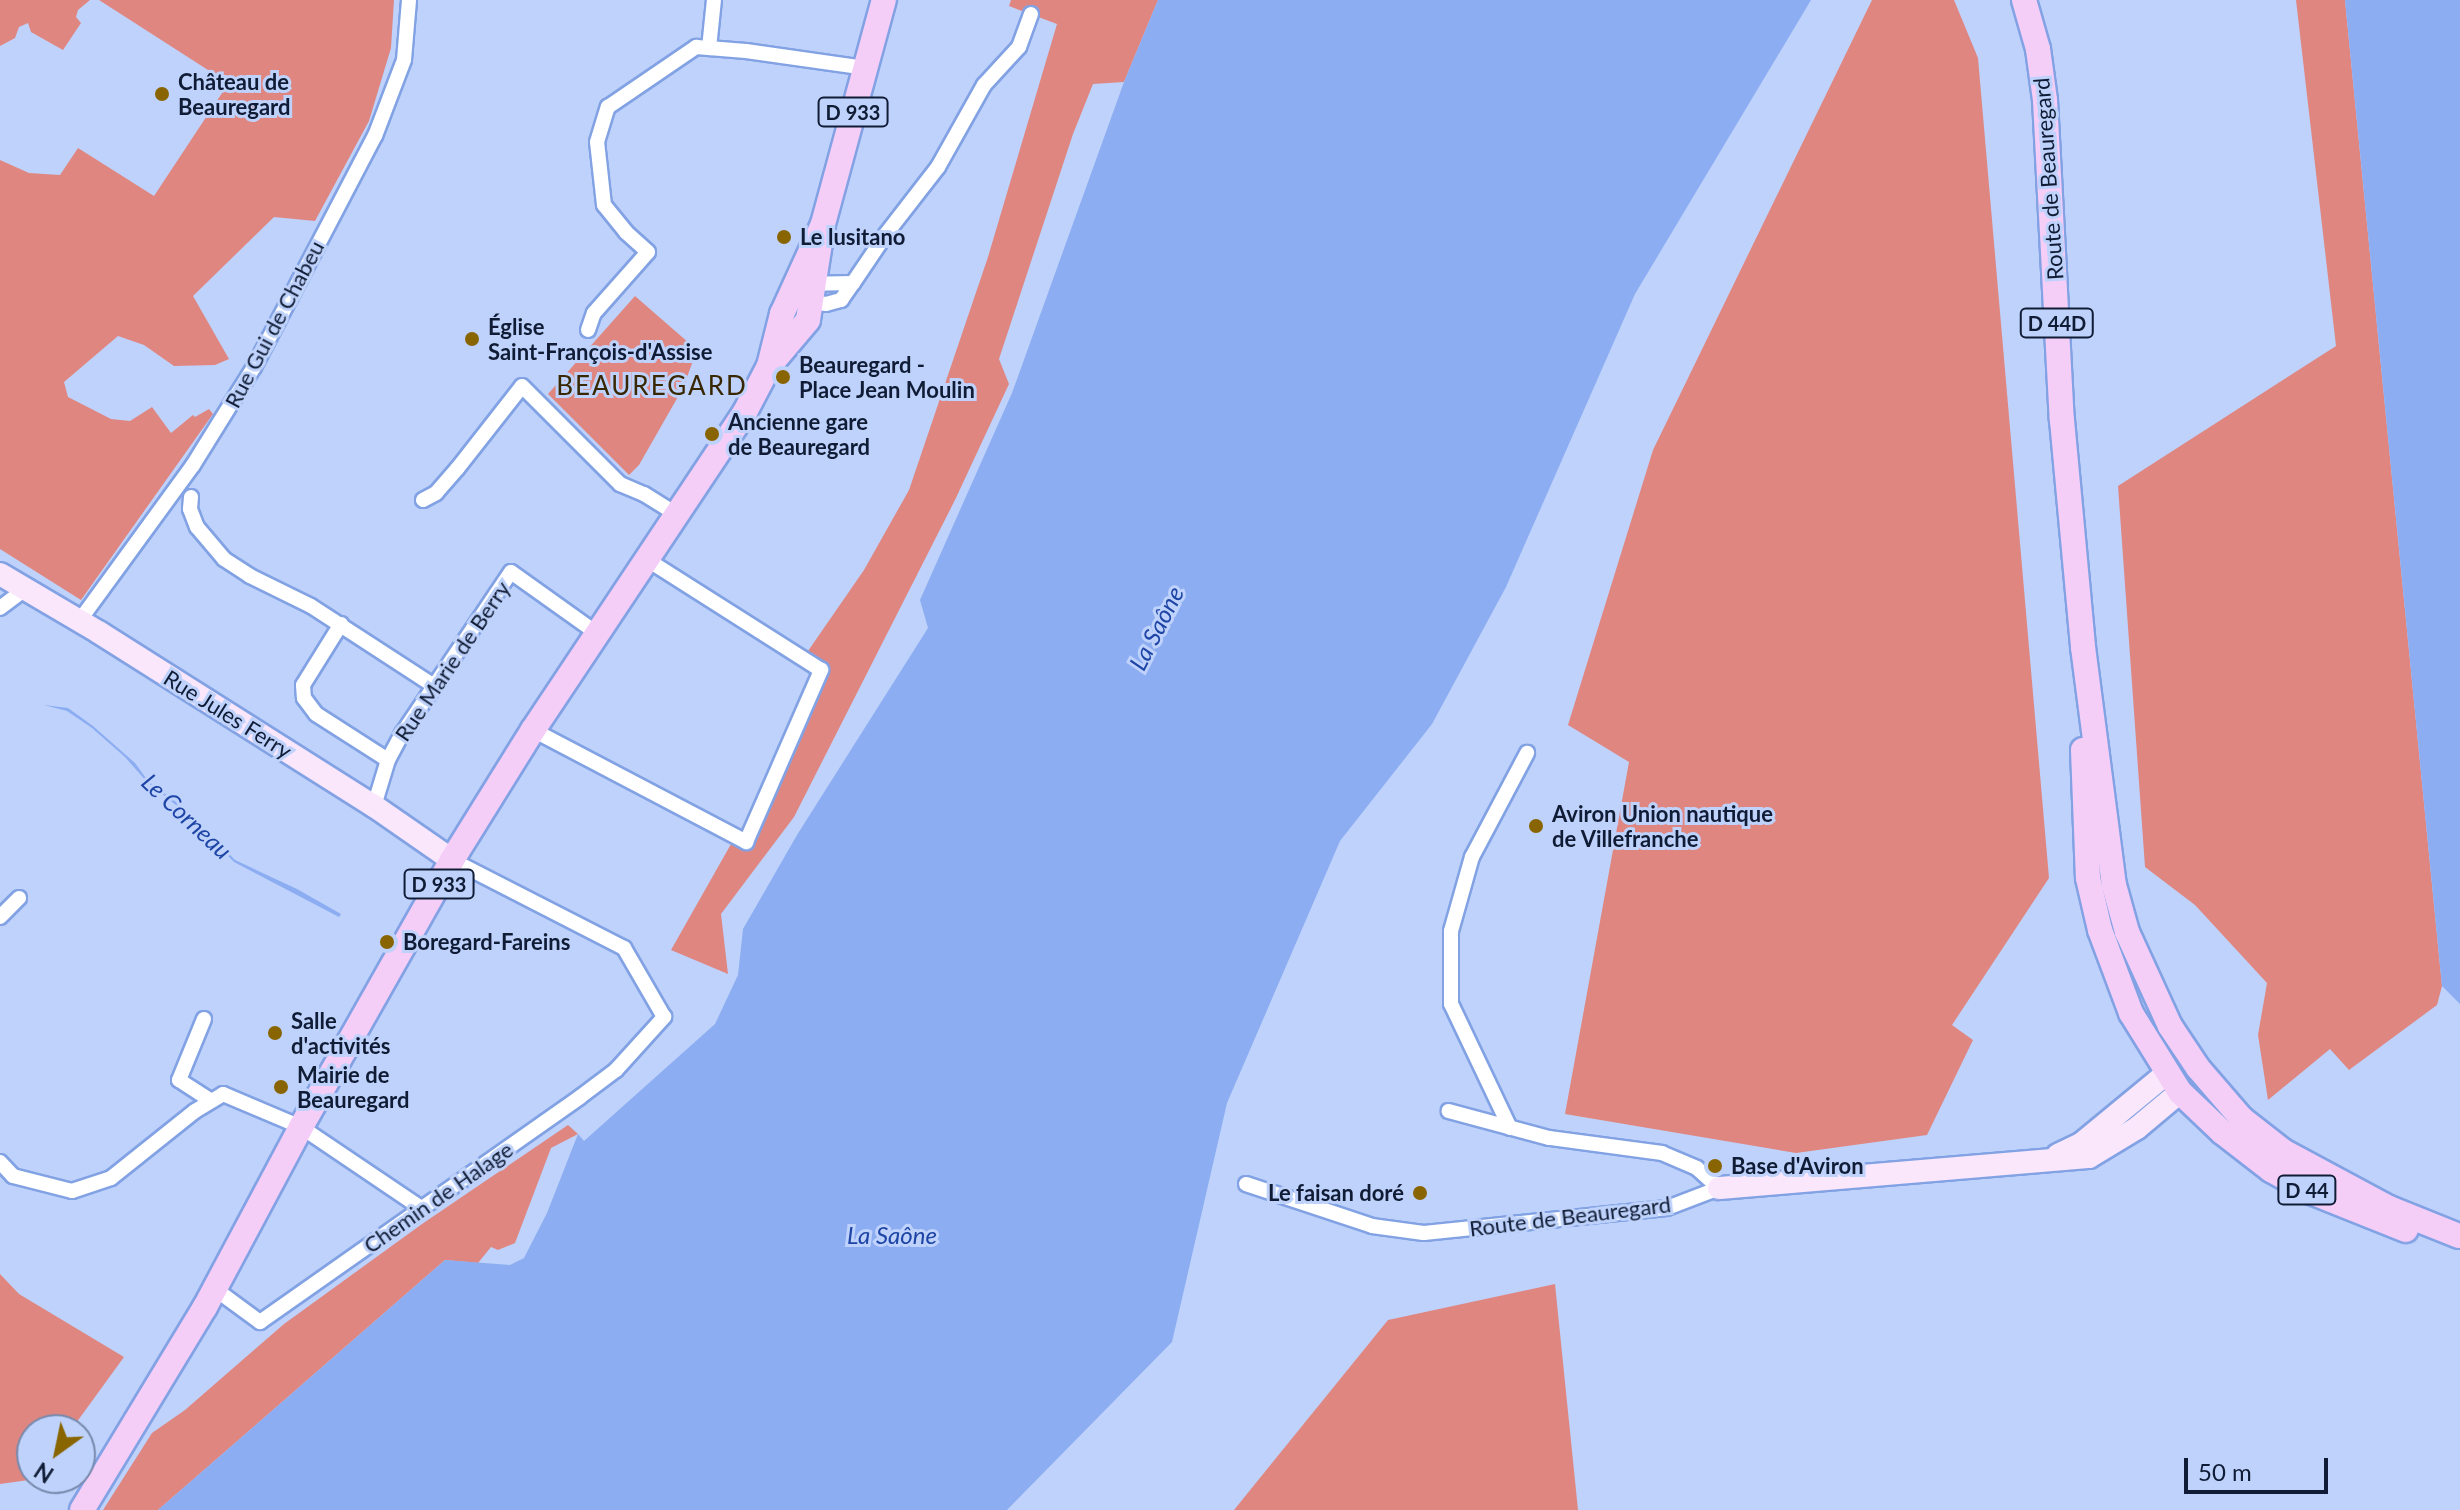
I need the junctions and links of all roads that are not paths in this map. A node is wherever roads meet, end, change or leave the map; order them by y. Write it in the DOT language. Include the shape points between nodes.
graph roads {
  1 [pos="409,0"];
  2 [pos="714,0"];
  3 [pos="884,0"];
  4 [pos="2024,0"];
  5 [pos="1031,14"];
  6 [pos="709,48"];
  7 [pos="865,68"];
  8 [pos="805,293"];
  9 [pos="588,330"];
  10 [pos="191,497"];
  11 [pos="423,500"];
  12 [pos="677,515"];
  13 [pos="648,560"];
  14 [pos="0,574"];
  15 [pos="24,590"];
  16 [pos="0,608"];
  17 [pos="80,620"];
  18 [pos="341,624"];
  19 [pos="598,634"];
  20 [pos="2083,647"];
  21 [pos="434,686"];
  22 [pos="533,730"];
  23 [pos="1527,753"];
  24 [pos="388,760"];
  25 [pos="374,806"];
  26 [pos="452,860"];
  27 [pos="19,898"];
  28 [pos="0,917"];
  29 [pos="204,1019"];
  30 [pos="2198,1068"];
  31 [pos="2173,1082"];
  32 [pos="211,1101"];
  33 [pos="1449,1111"];
  34 [pos="301,1127"];
  35 [pos="1510,1128"];
  36 [pos="0,1162"];
  37 [pos="1246,1184"];
  38 [pos="1719,1188"];
  39 [pos="421,1208"];
  40 [pos="2460,1236"];
  41 [pos="215,1289"];
  42 [pos="82,1510"];
  1 -- 17 [label="street, Rue Gui de Chabeu" via="404,60 375,136 267,342 193,465"];
  2 -- 6 [label="street"];
  3 -- 7 [label="main road, D 933"];
  4 -- 20 [label="main road, Route de Beauregard / D 44D" via="2045,100 2062,420"];
  5 -- 8 [label="street" via="1019,47 984,85 938,167 841,300 826,304"];
  6 -- 7 [label="street"];
  6 -- 9 [label="street" via="696,47 608,107 597,142 604,205 648,252 594,313"];
  7 -- 8 [label="main road, D 933"];
  8 -- 12 [label="main road, D 933" via="808,320 769,366"];
  10 -- 18 [label="street" via="197,527 224,559"];
  11 -- 12 [label="street" via="450,477 522,386 615,479"];
  12 -- 13 [label="main road, D 933"];
  13 -- 19 [label="main road, D 933"];
  13 -- 22 [label="street" via="821,670 746,842"];
  14 -- 15 [label="street, Rue Jules Ferry"];
  15 -- 16 [label="street"];
  15 -- 17 [label="street, Rue Jules Ferry"];
  17 -- 25 [label="street, Rue Jules Ferry"];
  18 -- 21 [label="street"];
  18 -- 24 [label="street" via="303,685 304,698 316,714"];
  19 -- 21 [label="street, Rue Marie de Berry" via="511,572"];
  19 -- 22 [label="main road, D 933"];
  20 -- 30 [label="main road, D 44D" via="2119,906 2154,996"];
  20 -- 31 [label="main road, D 44D" via="2088,878 2100,930 2131,1013"];
  21 -- 24 [label="street, Rue Marie de Berry"];
  22 -- 26 [label="main road, D 933"];
  23 -- 35 [label="street" via="1472,857 1451,931 1451,1004"];
  24 -- 25 [label="street, Rue Marie de Berry"];
  25 -- 26 [label="street, Rue Jules Ferry"];
  26 -- 34 [label="main road, D 933"];
  26 -- 39 [label="street, Chemin de Halage" via="624,948 664,1017 616,1070"];
  27 -- 28 [label="street"];
  29 -- 32 [label="street" via="179,1080"];
  30 -- 31 [label="main road"];
  30 -- 40 [label="main road, D 44" via="2242,1119 2283,1151 2389,1208"];
  31 -- 38 [label="street, Route de Beauregard" via="2081,1144 2043,1162"];
  31 -- 40 [label="main road, D 44" via="2222,1132 2271,1170 2311,1192 2415,1233"];
  32 -- 34 [label="street" via="223,1094"];
  32 -- 36 [label="street" via="111,1178 72,1191 13,1176"];
  33 -- 35 [label="street"];
  34 -- 39 [label="street"];
  34 -- 41 [label="main road, D 933"];
  35 -- 38 [label="street" via="1662,1153 1697,1168"];
  37 -- 38 [label="street, Route de Beauregard" via="1372,1226 1424,1233 1667,1208"];
  39 -- 41 [label="street, Chemin de Halage" via="260,1322"];
  41 -- 42 [label="main road, D 933"];
}
